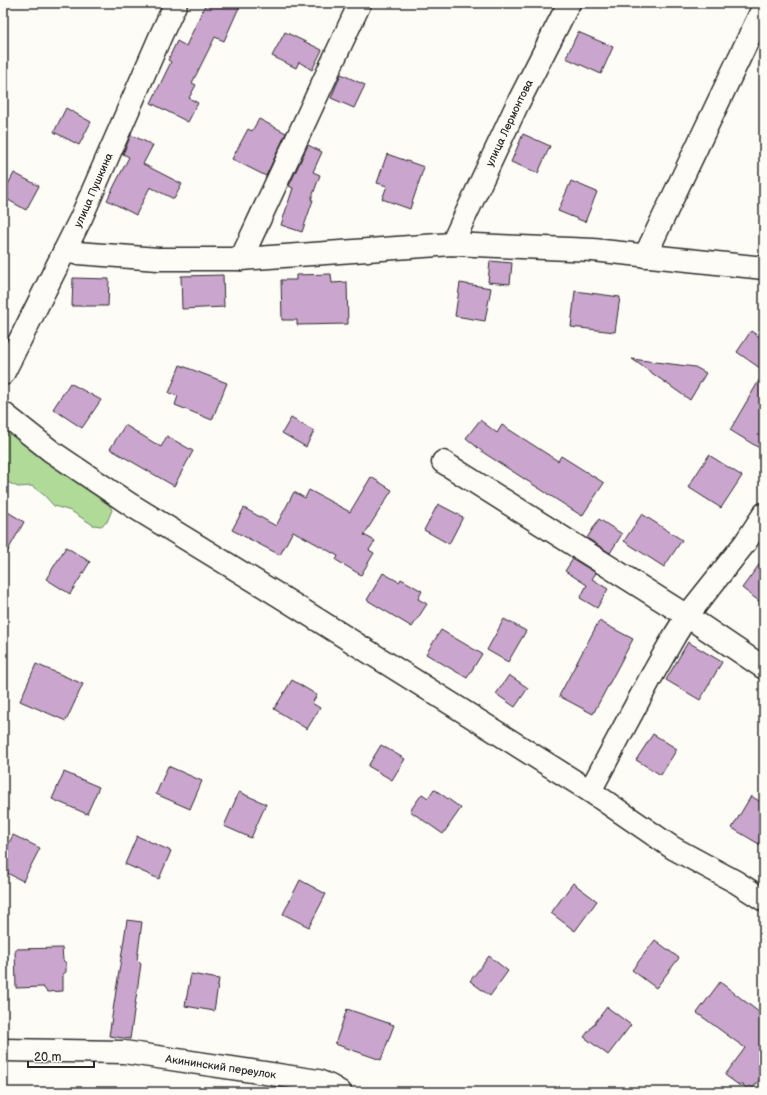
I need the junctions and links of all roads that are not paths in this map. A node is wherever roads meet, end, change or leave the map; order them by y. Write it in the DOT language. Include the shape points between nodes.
graph roads {
  1 [pos="176,3"];
  2 [pos="360,3"];
  3 [pos="569,3"];
  4 [pos="764,6"];
  5 [pos="452,244"];
  6 [pos="64,252"];
  7 [pos="645,256"];
  8 [pos="241,259"];
  9 [pos="764,268"];
  10 [pos="3,374"];
  11 [pos="3,414"];
  12 [pos="443,462"];
  13 [pos="764,514"];
  14 [pos="688,616"];
  15 [pos="764,668"];
  16 [pos="590,791"];
  17 [pos="764,900"];
  18 [pos="3,1050"];
  19 [pos="317,1087"];
  20 [pos="340,1092"];
  1 -- 6 [label="street, улица Пушкина"];
  2 -- 8 [label="street"];
  3 -- 5 [label="street, улица Лермонтова" via="516,105"];
  4 -- 7 [label="street"];
  5 -- 7 [label="street" via="593,250"];
  5 -- 8 [label="street"];
  6 -- 8 [label="street" via="158,259"];
  6 -- 10 [label="street, улица Пушкина"];
  7 -- 9 [label="street"];
  11 -- 16 [label="street" via="51,451 131,506 283,598"];
  12 -- 14 [label="street"];
  13 -- 14 [label="street" via="745,543"];
  14 -- 15 [label="street"];
  14 -- 16 [label="street" via="663,655"];
  16 -- 17 [label="street" via="673,848"];
  18 -- 19 [label="street, Акининский переулок" via="124,1052"];
  19 -- 20 [label="street, Акининский переулок" via="330,1086"];
}
